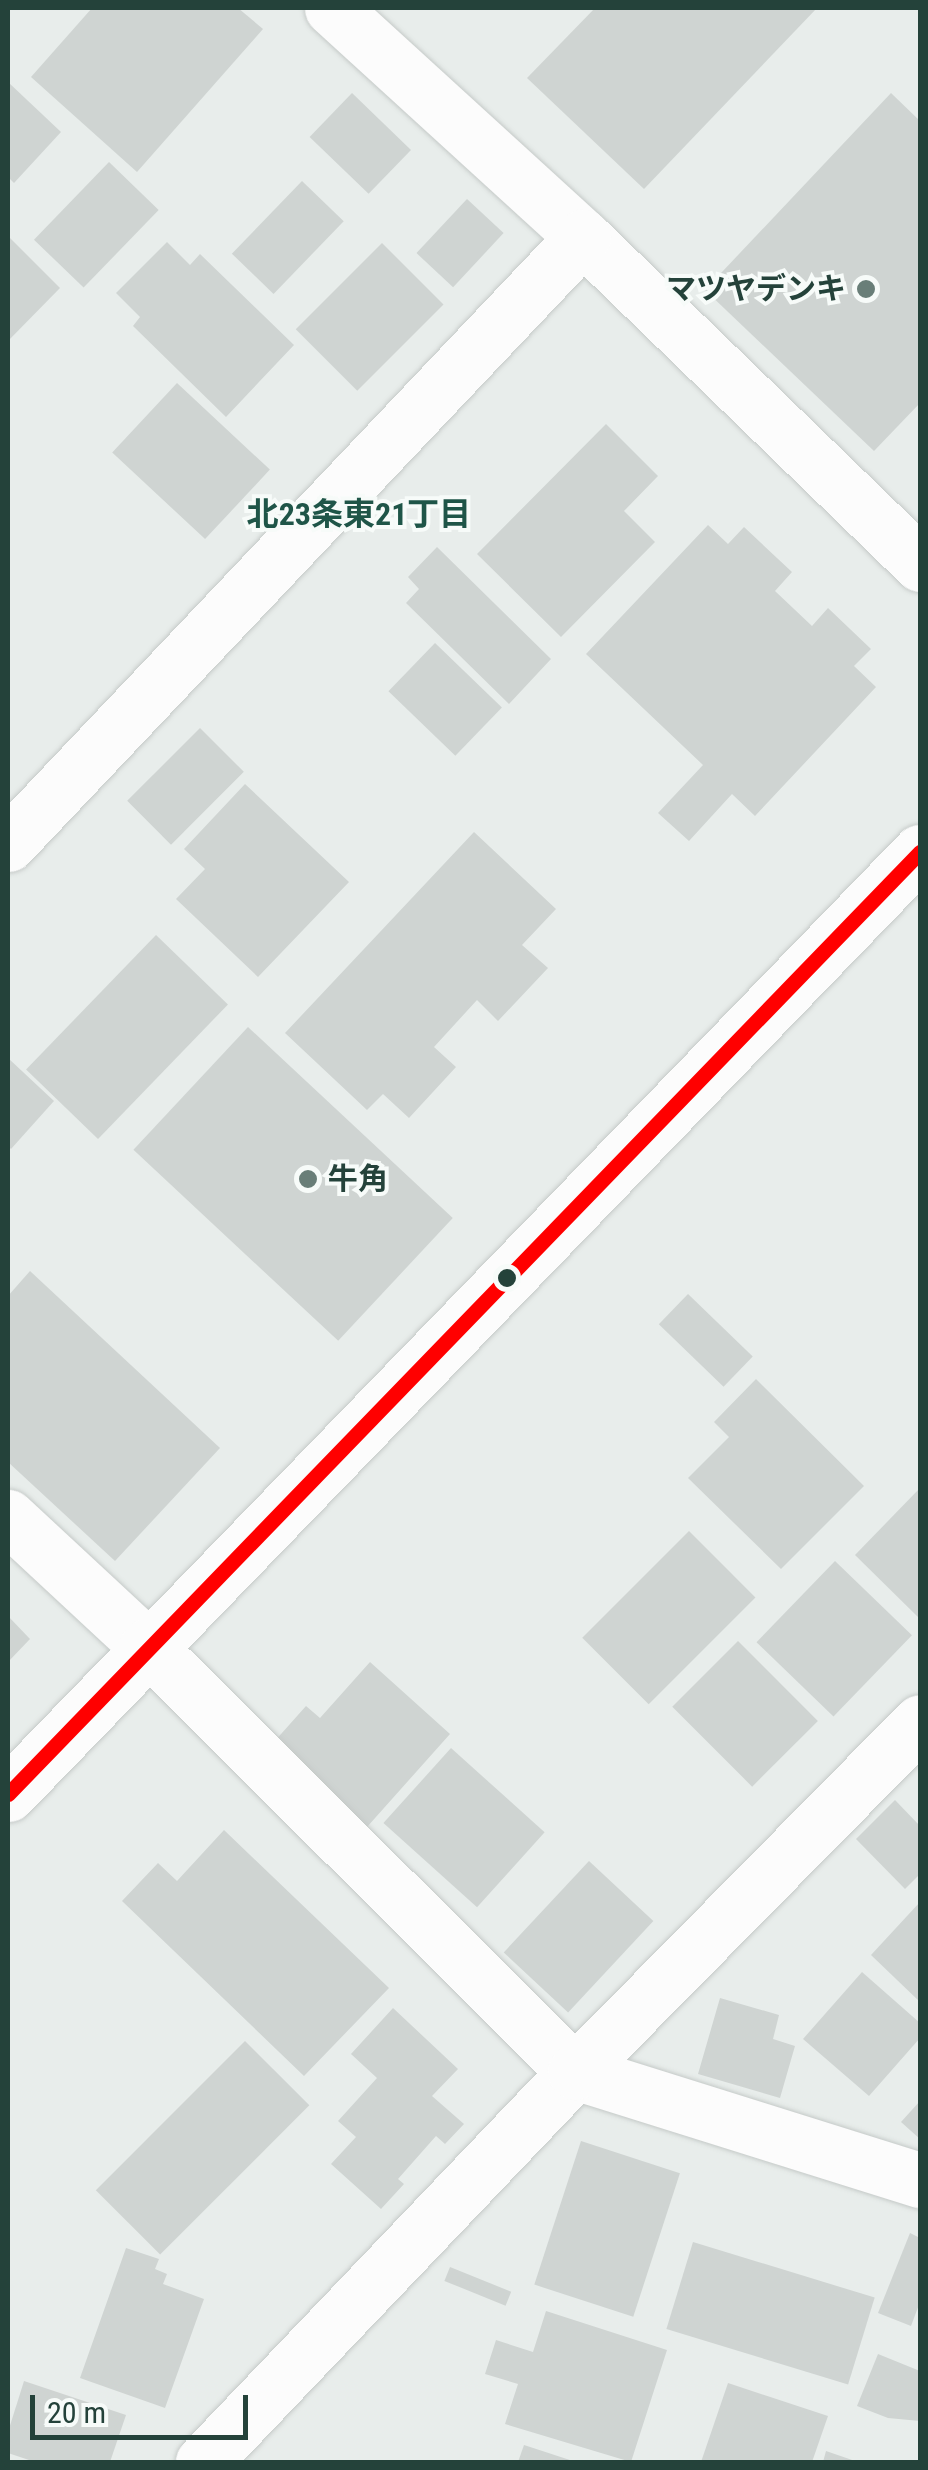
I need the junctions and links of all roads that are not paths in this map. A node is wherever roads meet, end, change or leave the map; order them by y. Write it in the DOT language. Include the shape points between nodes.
graph roads {
  1 [pos="332,8"];
  2 [pos="583,237"];
  3 [pos="920,564"];
  4 [pos="8,844"];
  5 [pos="920,852"];
  6 [pos="8,1517"];
  7 [pos="147,1646"];
  8 [pos="920,1722"];
  9 [pos="8,1794"];
  10 [pos="575,2072"];
  11 [pos="920,2180"];
  12 [pos="202,2462"];
  1 -- 2 [label="street"];
  2 -- 3 [label="street"];
  2 -- 4 [label="street"];
  5 -- 7 [label="street"];
  6 -- 7 [label="street"];
  7 -- 9 [label="street"];
  7 -- 10 [label="street"];
  8 -- 10 [label="street"];
  10 -- 11 [label="street"];
  10 -- 12 [label="street"];
}
